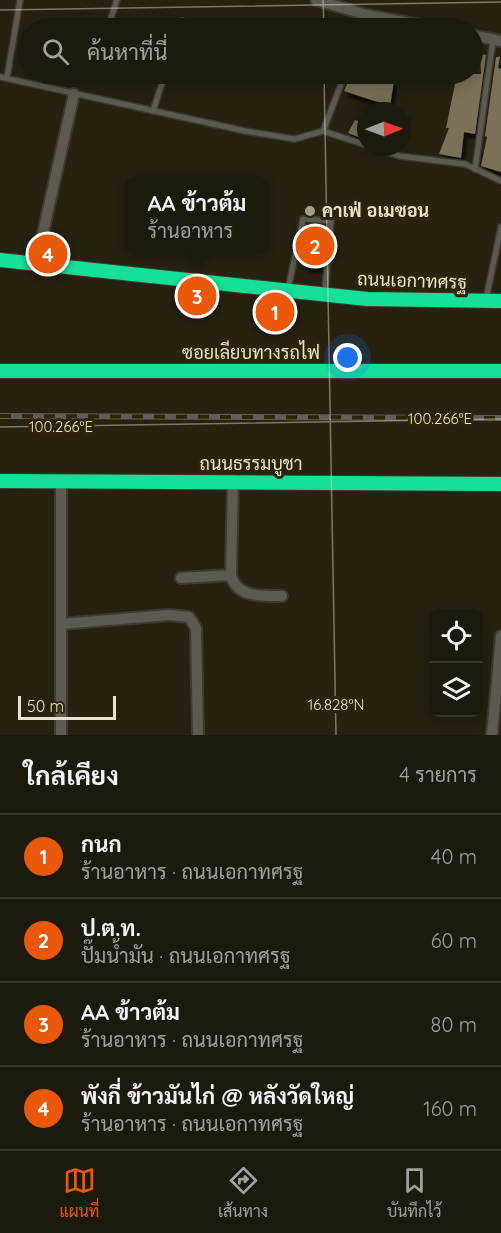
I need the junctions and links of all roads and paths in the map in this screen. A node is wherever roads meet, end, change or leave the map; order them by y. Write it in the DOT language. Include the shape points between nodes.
graph roads {
  1 [pos="20,0"];
  2 [pos="117,0"];
  3 [pos="316,0"];
  4 [pos="367,15"];
  5 [pos="111,18"];
  6 [pos="366,18"];
  7 [pos="382,18"];
  8 [pos="497,40"];
  9 [pos="3,77"];
  10 [pos="18,81"];
  11 [pos="32,84"];
  12 [pos="162,84"];
  13 [pos="341,84"];
  14 [pos="74,94"];
  15 [pos="153,111"];
  16 [pos="323,131"];
  17 [pos="357,143"];
  18 [pos="399,156"];
  19 [pos="475,169"];
  20 [pos="501,181"];
  21 [pos="501,227"];
  22 [pos="0,260"];
  23 [pos="36,264"];
  24 [pos="288,291"];
  25 [pos="324,294"];
  26 [pos="486,300"];
  27 [pos="501,300"];
  28 [pos="0,371"];
  29 [pos="501,371"];
  30 [pos="0,481"];
  31 [pos="61,482"];
  32 [pos="233,482"];
  33 [pos="501,484"];
  34 [pos="231,575"];
  35 [pos="181,578"];
  36 [pos="282,596"];
  37 [pos="61,624"];
  38 [pos="501,636"];
  39 [pos="61,735"];
  40 [pos="198,735"];
  41 [pos="492,735"];
  1 -- 9 [label="lane"];
  2 -- 5 [label="lane"];
  3 -- 4 [label="street"];
  4 -- 6 [label="lane"];
  4 -- 7 [label="street"];
  8 -- 19 [label="lane"];
  9 -- 10 [label="lane"];
  11 -- 14 [label="lane"];
  12 -- 15 [label="lane"];
  13 -- 16 [label="lane"];
  14 -- 15 [label="lane"];
  14 -- 23 [label="street"];
  15 -- 16 [label="lane" via="295,139"];
  16 -- 17 [label="lane"];
  18 -- 19 [label="lane" via="465,164"];
  19 -- 20 [label="lane"];
  21 -- 26 [label="lane"];
  22 -- 23 [label="main road, ถนนเอกาทศรฐ"];
  23 -- 24 [label="main road, ถนนเอกาทศรฐ"];
  24 -- 25 [label="main road, ถนนเอกาทศรฐ"];
  24 -- 25 [label="lane" via="303,219 331,221"];
  25 -- 26 [label="main road, ถนนเอกาทศรฐ" via="367,299"];
  26 -- 27 [label="main road, ถนนเอกาทศรฐ"];
  28 -- 29 [label="main road, ซอยเลียบทางรถไฟ"];
  30 -- 31 [label="main road, ถนนธรรมบูชา"];
  31 -- 32 [label="main road, ถนนธรรมบูชา"];
  31 -- 37 [label="street"];
  32 -- 33 [label="main road, ถนนธรรมบูชา"];
  32 -- 34 [label="street"];
  34 -- 35 [label="street"];
  34 -- 36 [label="street" via="234,586 246,593"];
  37 -- 39 [label="street"];
  37 -- 40 [label="street" via="169,615 189,617 196,628"];
  38 -- 41 [label="street"];
}
